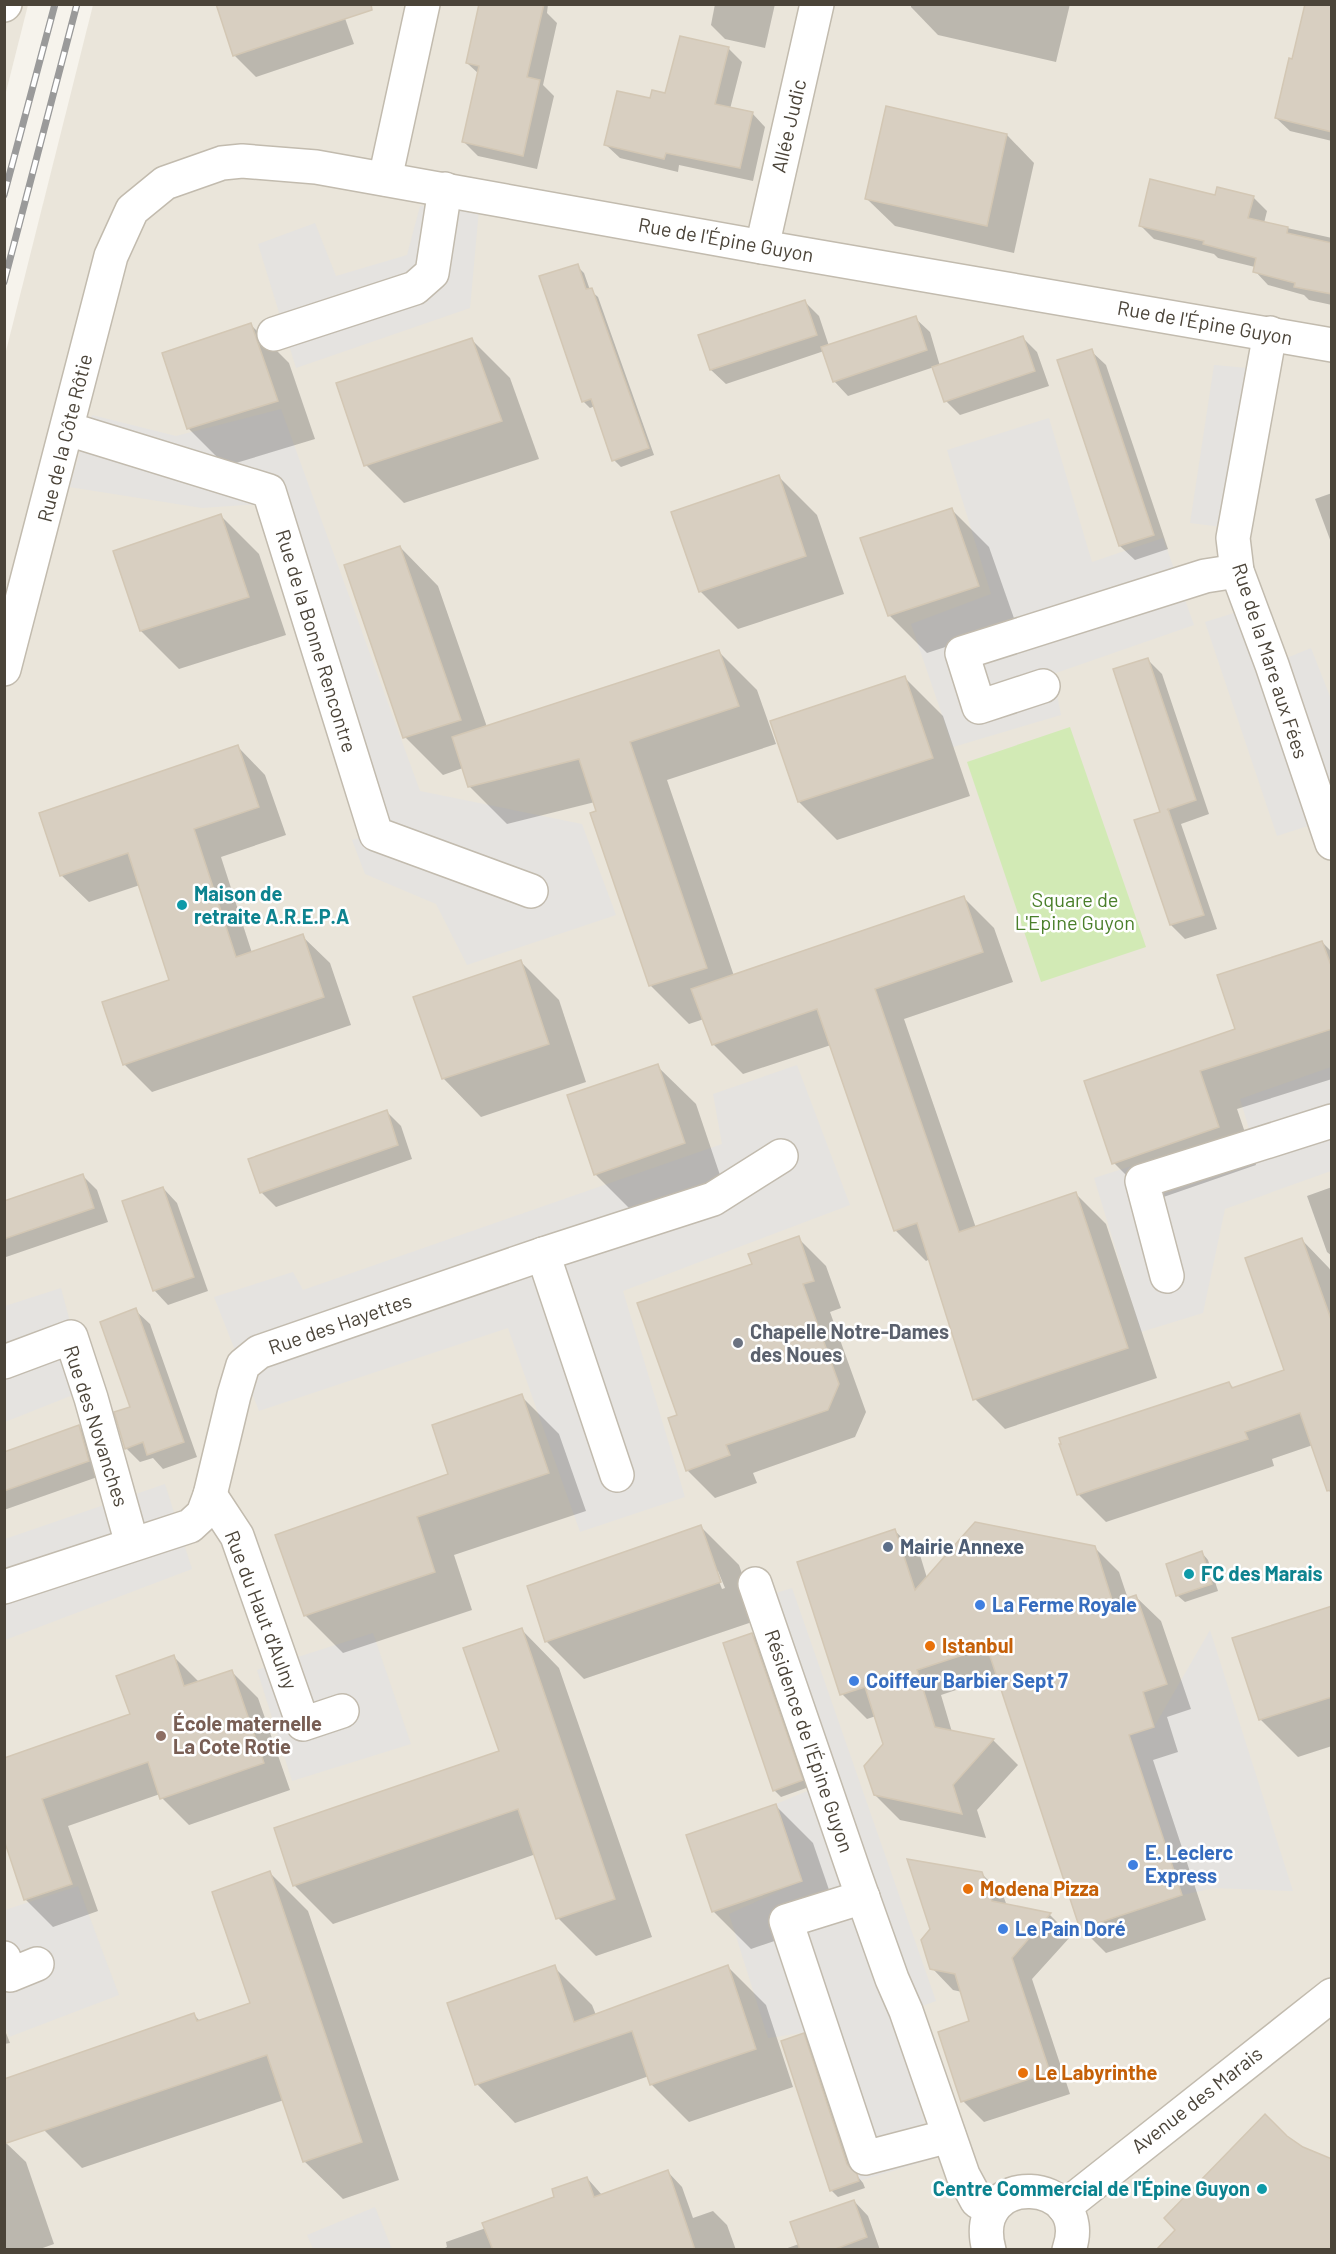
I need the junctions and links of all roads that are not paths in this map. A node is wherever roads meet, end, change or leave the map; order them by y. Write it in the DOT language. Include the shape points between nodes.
graph roads {
  1 [pos="423,4"];
  2 [pos="817,4"];
  3 [pos="385,179"];
  4 [pos="445,189"];
  5 [pos="132,210"];
  6 [pos="762,247"];
  7 [pos="1270,333"];
  8 [pos="274,334"];
  9 [pos="1332,345"];
  10 [pos="68,429"];
  11 [pos="1237,571"];
  12 [pos="4,669"];
  13 [pos="1043,686"];
  14 [pos="1332,843"];
  15 [pos="531,891"];
  16 [pos="1332,1120"];
  17 [pos="781,1156"];
  18 [pos="543,1254"];
  19 [pos="1167,1276"];
  20 [pos="4,1362"];
  21 [pos="617,1475"];
  22 [pos="210,1495"];
  23 [pos="132,1544"];
  24 [pos="755,1584"];
  25 [pos="4,1587"];
  26 [pos="342,1711"];
  27 [pos="863,1898"];
  28 [pos="4,1958"];
  29 [pos="37,1964"];
  30 [pos="1332,1995"];
  31 [pos="949,2136"];
  32 [pos="1064,2207"];
  33 [pos="992,2210"];
  34 [pos="989,2250"];
  35 [pos="1069,2250"];
  1 -- 3 [label="street"];
  2 -- 6 [label="street, Allée Judic"];
  3 -- 4 [label="street, Rue de l'Épine Guyon"];
  3 -- 5 [label="street, Rue de l'Épine Guyon" via="316,167 222,163 165,183"];
  4 -- 6 [label="street, Rue de l'Épine Guyon"];
  4 -- 8 [label="street" via="432,273 415,288"];
  5 -- 10 [label="street, Rue de la Côte Rôtie" via="111,256"];
  6 -- 7 [label="street, Rue de l'Épine Guyon"];
  7 -- 9 [label="street, Rue de l'Épine Guyon"];
  7 -- 11 [label="street, Rue de la Mare aux Fées" via="1233,538"];
  10 -- 12 [label="street, Rue de la Côte Rôtie"];
  10 -- 15 [label="street, Rue de la Bonne Rencontre" via="269,492 376,834"];
  11 -- 13 [label="street" via="1205,576 962,653 979,706"];
  11 -- 14 [label="street, Rue de la Mare aux Fées"];
  16 -- 19 [label="street" via="1142,1181"];
  17 -- 18 [label="street, Rue des Hayettes" via="713,1199"];
  18 -- 21 [label="street"];
  18 -- 22 [label="street, Rue des Hayettes" via="259,1352 243,1365"];
  20 -- 23 [label="street, Rue des Novanches" via="71,1337"];
  22 -- 23 [label="street, Rue des Hayettes" via="203,1514 190,1526"];
  22 -- 26 [label="street, Rue du Haut d'Aulny" via="237,1536 303,1724"];
  23 -- 25 [label="street, Rue des Hayettes"];
  24 -- 27 [label="street, Résidence de l'Épine Guyon"];
  27 -- 31 [label="street, Résidence de l'Épine Guyon"];
  27 -- 31 [label="street" via="786,1921 865,2158"];
  28 -- 29 [label="street" via="10,1975"];
  30 -- 32 [label="street, Avenue des Marais"];
  31 -- 33 [label="street, Résidence de l'Épine Guyon" via="977,2201"];
  32 -- 33 [label="street" via="1041,2191 1027,2190 1013,2193"];
  32 -- 35 [label="street" via="1072,2229"];
  33 -- 34 [label="street" via="987,2222"];
}
